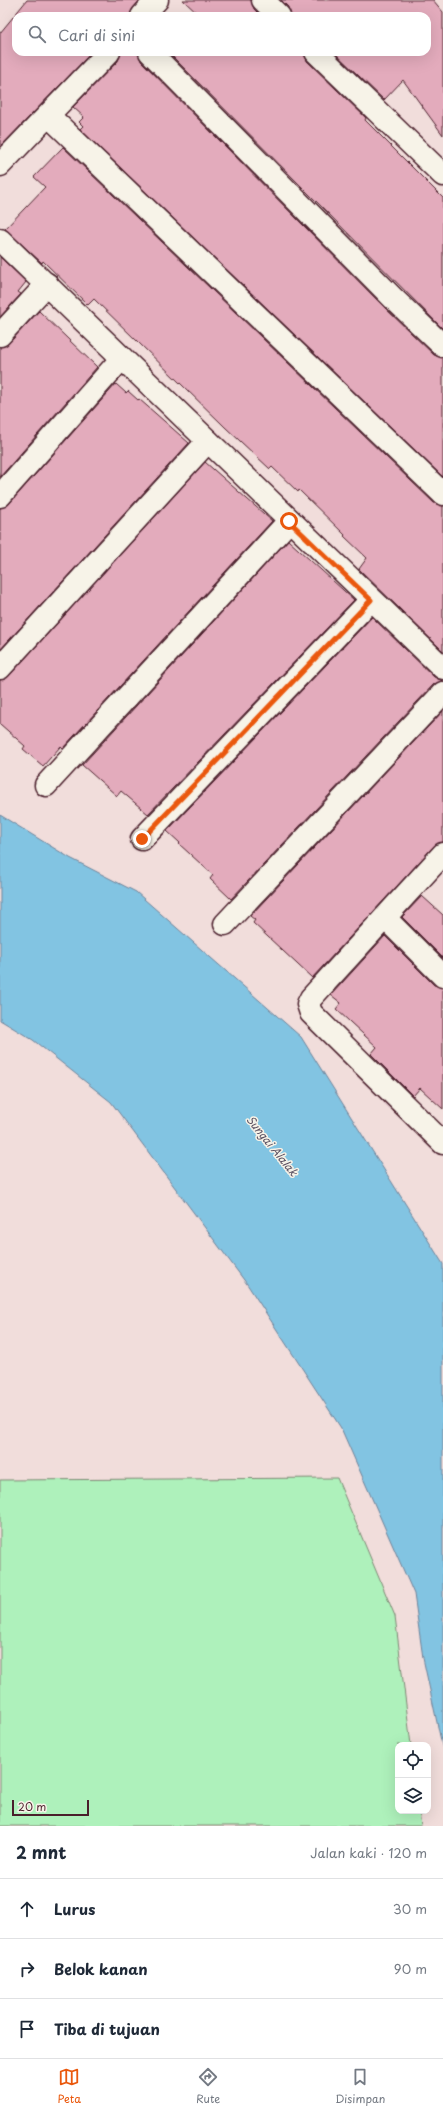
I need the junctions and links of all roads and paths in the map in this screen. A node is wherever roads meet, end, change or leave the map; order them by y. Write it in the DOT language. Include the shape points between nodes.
graph roads {
  1 [pos="157,0"];
  2 [pos="263,0"];
  3 [pos="146,12"];
  4 [pos="275,12"];
  5 [pos="105,56"];
  6 [pos="154,56"];
  7 [pos="320,56"];
  8 [pos="49,116"];
  9 [pos="0,165"];
  10 [pos="443,175"];
  11 [pos="0,240"];
  12 [pos="47,284"];
  13 [pos="0,335"];
  14 [pos="443,346"];
  15 [pos="122,358"];
  16 [pos="208,441"];
  17 [pos="443,494"];
  18 [pos="0,496"];
  19 [pos="289,521"];
  20 [pos="371,600"];
  21 [pos="0,668"];
  22 [pos="443,668"];
  23 [pos="443,693"];
  24 [pos="46,785"];
  25 [pos="142,839"];
  26 [pos="443,854"];
  27 [pos="385,918"];
  28 [pos="225,924"];
  29 [pos="443,976"];
  30 [pos="443,1143"];
  1 -- 3 [label="street"];
  2 -- 4 [label="street"];
  5 -- 8 [label="street"];
  6 -- 14 [label="street" via="388,294"];
  7 -- 10 [label="street"];
  8 -- 9 [label="street"];
  8 -- 17 [label="street"];
  11 -- 12 [label="street"];
  12 -- 13 [label="street"];
  12 -- 15 [label="street"];
  15 -- 16 [label="street"];
  15 -- 18 [label="street"];
  16 -- 19 [label="street"];
  16 -- 21 [label="street"];
  19 -- 20 [label="street"];
  19 -- 24 [label="street"];
  20 -- 22 [label="street"];
  20 -- 25 [label="street"];
  23 -- 28 [label="street"];
  26 -- 27 [label="street"];
  27 -- 29 [label="street"];
  27 -- 30 [label="street" via="311,998 309,1009"];
}
